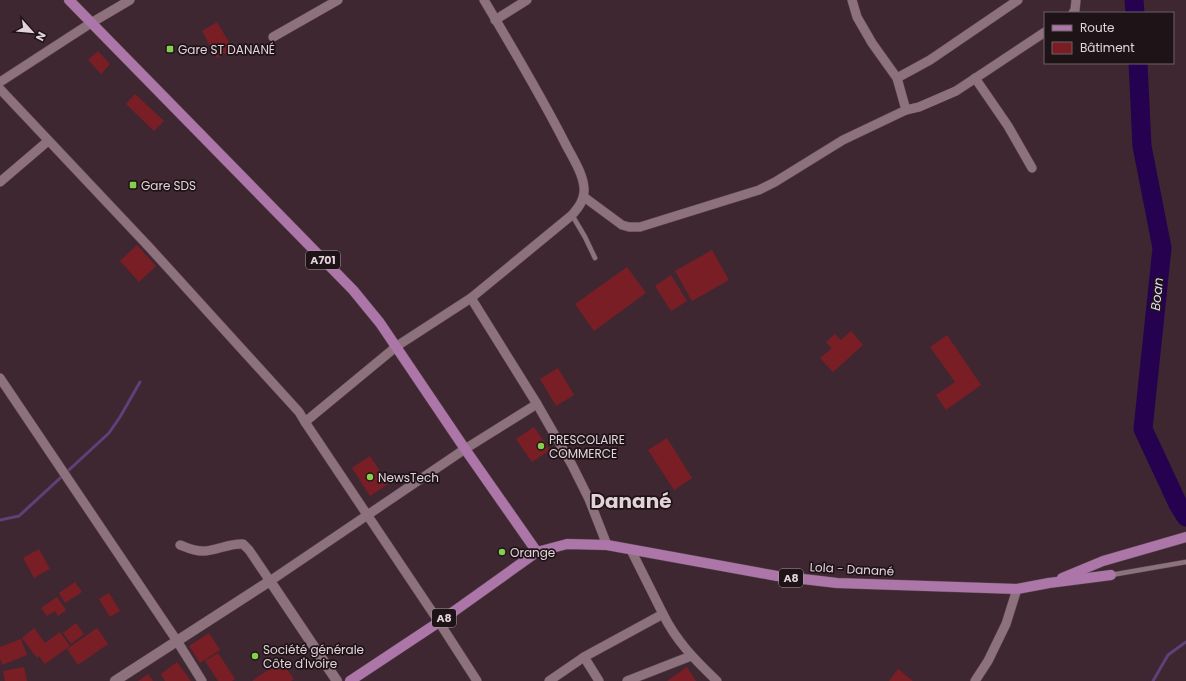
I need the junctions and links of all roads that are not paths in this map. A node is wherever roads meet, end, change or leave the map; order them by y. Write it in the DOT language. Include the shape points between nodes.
graph roads {
  1 [pos="69,0"];
  2 [pos="130,0"];
  3 [pos="338,0"];
  4 [pos="484,0"];
  5 [pos="527,0"];
  6 [pos="852,0"];
  7 [pos="1018,0"];
  8 [pos="1076,0"];
  9 [pos="1074,12"];
  10 [pos="495,20"];
  11 [pos="91,22"];
  12 [pos="1044,33"];
  13 [pos="273,37"];
  14 [pos="897,78"];
  15 [pos="975,78"];
  16 [pos="0,82"];
  17 [pos="0,89"];
  18 [pos="906,110"];
  19 [pos="48,141"];
  20 [pos="1032,168"];
  21 [pos="0,182"];
  22 [pos="584,197"];
  23 [pos="572,215"];
  24 [pos="595,258"];
  25 [pos="471,298"];
  26 [pos="397,346"];
  27 [pos="0,378"];
  28 [pos="537,404"];
  29 [pos="305,422"];
  30 [pos="465,449"];
  31 [pos="367,514"];
  32 [pos="1186,537"];
  33 [pos="607,544"];
  34 [pos="180,545"];
  35 [pos="631,550"];
  36 [pos="537,552"];
  37 [pos="1186,562"];
  38 [pos="1111,575"];
  39 [pos="270,580"];
  40 [pos="1049,583"];
  41 [pos="1017,589"];
  42 [pos="663,614"];
  43 [pos="439,622"];
  44 [pos="177,641"];
  45 [pos="691,656"];
  46 [pos="584,657"];
  47 [pos="116,681"];
  48 [pos="202,681"];
  49 [pos="338,681"];
  50 [pos="350,681"];
  51 [pos="477,681"];
  52 [pos="549,681"];
  53 [pos="599,681"];
  54 [pos="627,681"];
  55 [pos="717,681"];
  56 [pos="975,681"];
  1 -- 11 [label="main road, A701"];
  2 -- 11 [label="street"];
  3 -- 13 [label="street"];
  4 -- 10 [label="street"];
  5 -- 10 [label="street"];
  6 -- 14 [label="street" via="872,43"];
  7 -- 14 [label="street" via="930,60"];
  8 -- 9 [label="street"];
  10 -- 22 [label="street" via="572,156 584,187"];
  11 -- 16 [label="street"];
  11 -- 26 [label="main road, A701" via="353,290"];
  12 -- 15 [label="street"];
  14 -- 18 [label="street"];
  15 -- 18 [label="street" via="956,91"];
  15 -- 20 [label="street" via="1008,126"];
  17 -- 19 [label="street"];
  18 -- 22 [label="street" via="843,140 759,190 640,227 622,225"];
  19 -- 21 [label="street"];
  19 -- 29 [label="street" via="300,412"];
  22 -- 23 [label="street"];
  23 -- 24 [label="lane"];
  23 -- 25 [label="street"];
  25 -- 26 [label="street"];
  25 -- 28 [label="street"];
  26 -- 29 [label="street"];
  26 -- 30 [label="main road, A701"];
  27 -- 44 [label="street"];
  28 -- 30 [label="street"];
  28 -- 33 [label="street" via="572,465"];
  29 -- 31 [label="street"];
  30 -- 31 [label="street"];
  30 -- 36 [label="main road, A701"];
  31 -- 39 [label="street"];
  31 -- 43 [label="street"];
  32 -- 40 [label="main road, Lola - Danané / A8" via="1103,561"];
  33 -- 35 [label="main road, Lola - Danané / A8"];
  33 -- 36 [label="main road, Lola - Danané / A8" via="567,544"];
  34 -- 39 [label="street" via="204,551 243,544"];
  35 -- 41 [label="main road, Lola - Danané / A8" via="777,576 837,583"];
  35 -- 42 [label="street"];
  36 -- 43 [label="main road, A8"];
  37 -- 38 [label="lane, Lola - Danané / A8"];
  38 -- 40 [label="main road, Lola - Danané / A8"];
  39 -- 44 [label="street"];
  39 -- 49 [label="street"];
  40 -- 41 [label="main road, Lola - Danané / A8"];
  41 -- 56 [label="street" via="1006,624"];
  42 -- 45 [label="street"];
  42 -- 46 [label="street"];
  43 -- 50 [label="main road, A8"];
  43 -- 51 [label="street"];
  44 -- 47 [label="street"];
  44 -- 48 [label="street"];
  45 -- 54 [label="street"];
  45 -- 55 [label="street"];
  46 -- 52 [label="street"];
  46 -- 53 [label="street"];
}
